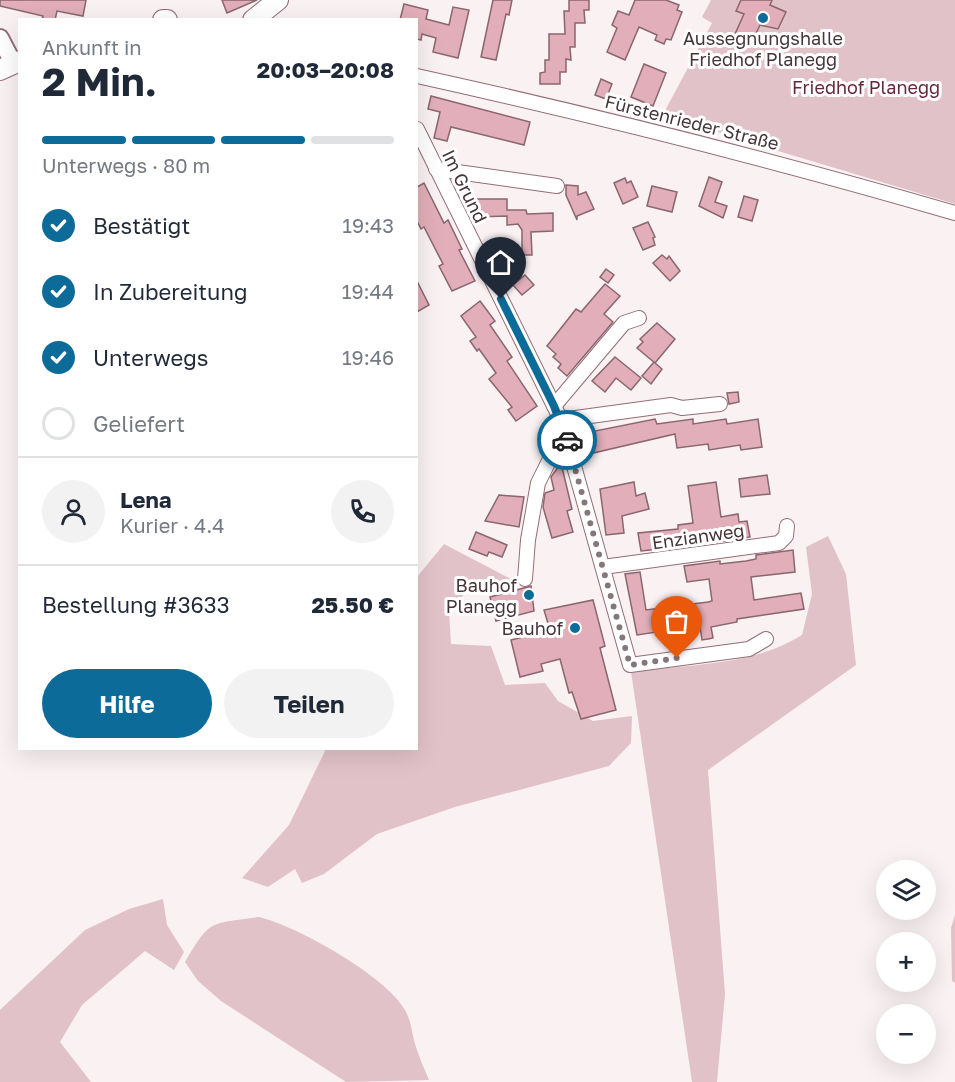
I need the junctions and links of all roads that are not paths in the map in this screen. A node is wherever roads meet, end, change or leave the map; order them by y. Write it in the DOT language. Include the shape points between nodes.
graph roads {
  1 [pos="278,0"];
  2 [pos="254,18"];
  3 [pos="0,38"];
  4 [pos="11,64"];
  5 [pos="418,76"];
  6 [pos="418,131"];
  7 [pos="436,169"];
  8 [pos="556,186"];
  9 [pos="955,213"];
  10 [pos="639,318"];
  11 [pos="720,404"];
  12 [pos="554,406"];
  13 [pos="563,425"];
  14 [pos="787,526"];
  15 [pos="603,567"];
  16 [pos="525,579"];
  17 [pos="766,639"];
  1 -- 2 [label="main road"];
  3 -- 4 [label="street"];
  5 -- 9 [label="street, Fürstenrieder Straße" via="790,166"];
  6 -- 7 [label="street, Im Grund"];
  7 -- 8 [label="street"];
  7 -- 12 [label="street, Im Grund"];
  10 -- 12 [label="street" via="624,323"];
  11 -- 13 [label="street" via="682,408 671,405"];
  12 -- 13 [label="street, Im Grund"];
  13 -- 15 [label="street, Im Grund"];
  13 -- 16 [label="street" via="538,483"];
  14 -- 15 [label="street, Enzianweg" via="786,536 779,543"];
  15 -- 17 [label="street, Im Grund" via="630,665 749,649"];
}
